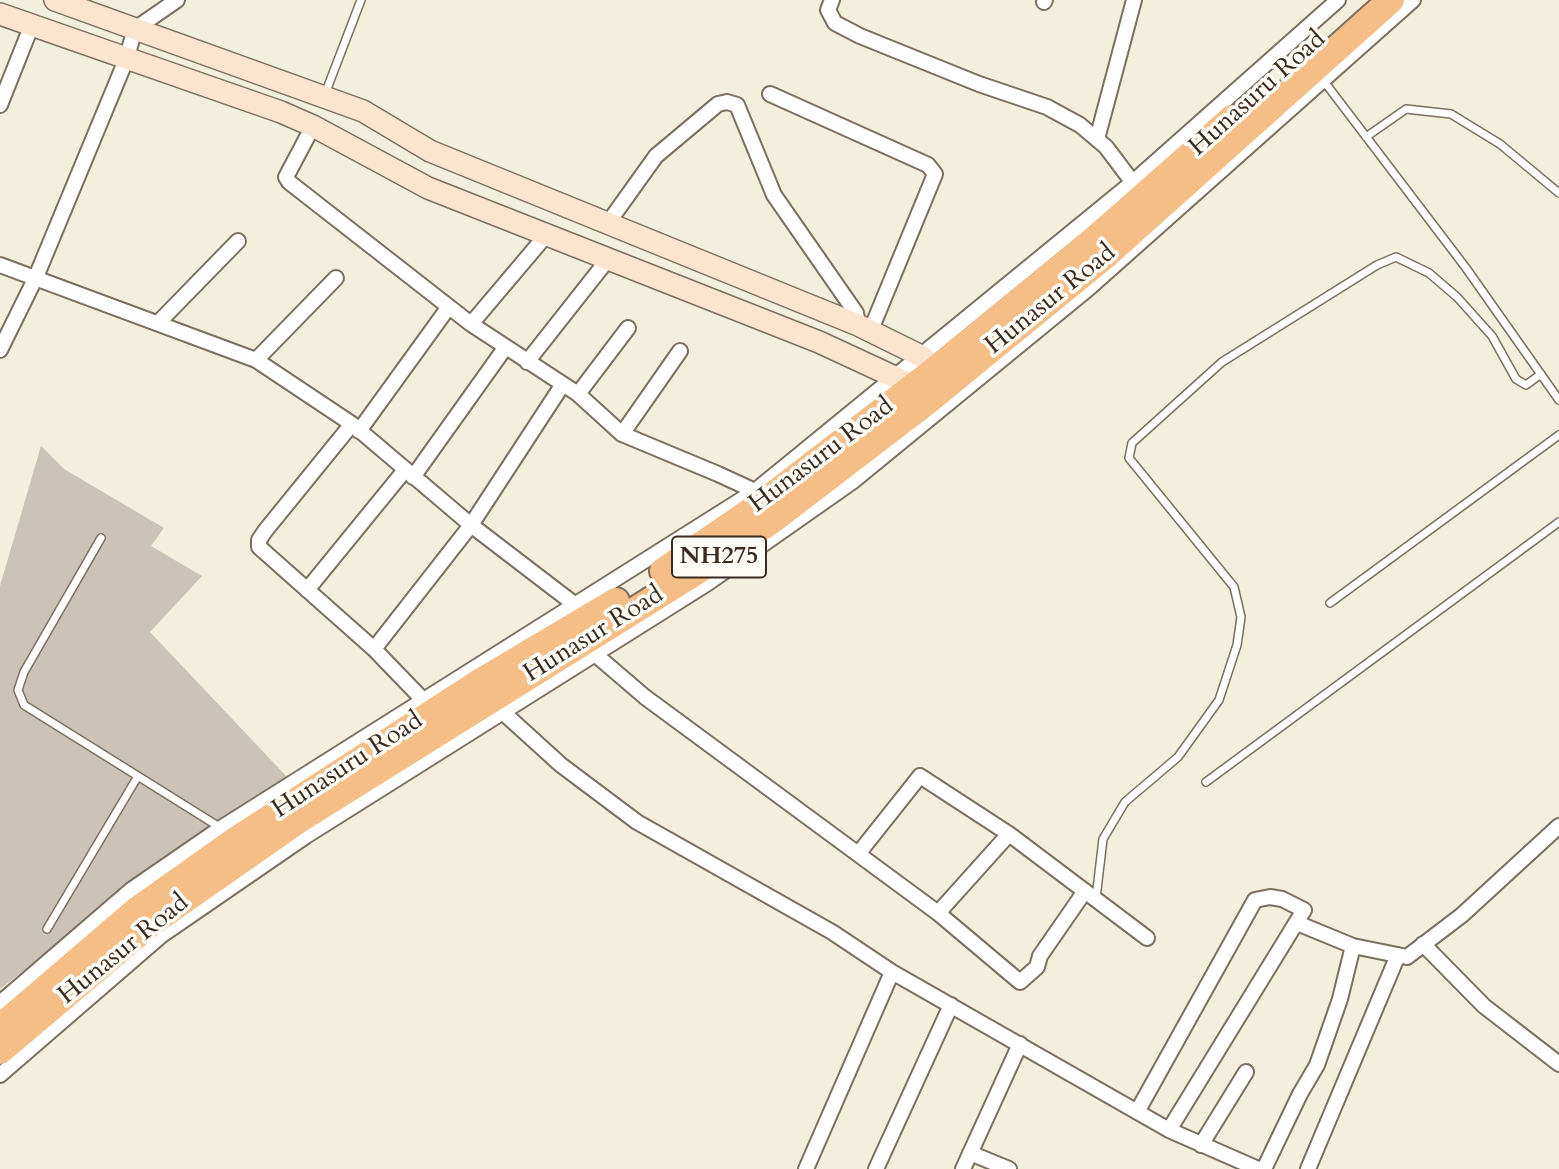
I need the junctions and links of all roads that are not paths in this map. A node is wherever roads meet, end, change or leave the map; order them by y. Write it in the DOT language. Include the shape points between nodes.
graph roads {
  1 [pos="55,0"];
  2 [pos="177,0"];
  3 [pos="361,0"];
  4 [pos="832,0"];
  5 [pos="1134,0"];
  6 [pos="1338,0"];
  7 [pos="1364,0"];
  8 [pos="1391,0"];
  9 [pos="1413,0"];
  10 [pos="0,14"];
  11 [pos="31,27"];
  12 [pos="135,29"];
  13 [pos="126,60"];
  14 [pos="1318,74"];
  15 [pos="770,94"];
  16 [pos="324,97"];
  17 [pos="0,106"];
  18 [pos="313,126"];
  19 [pos="1366,137"];
  20 [pos="1097,139"];
  21 [pos="1138,189"];
  22 [pos="1559,193"];
  23 [pos="608,223"];
  24 [pos="548,233"];
  25 [pos="238,241"];
  26 [pos="608,258"];
  27 [pos="0,265"];
  28 [pos="36,277"];
  29 [pos="336,278"];
  30 [pos="448,308"];
  31 [pos="158,323"];
  32 [pos="471,324"];
  33 [pos="628,328"];
  34 [pos="864,329"];
  35 [pos="505,348"];
  36 [pos="0,351"];
  37 [pos="680,351"];
  38 [pos="256,360"];
  39 [pos="527,362"];
  40 [pos="1541,374"];
  41 [pos="923,379"];
  42 [pos="563,384"];
  43 [pos="578,394"];
  44 [pos="1559,400"];
  45 [pos="355,427"];
  46 [pos="622,434"];
  47 [pos="1559,435"];
  48 [pos="409,473"];
  49 [pos="758,497"];
  50 [pos="1559,522"];
  51 [pos="471,525"];
  52 [pos="101,538"];
  53 [pos="306,590"];
  54 [pos="1330,603"];
  55 [pos="582,630"];
  56 [pos="373,649"];
  57 [pos="495,705"];
  58 [pos="429,706"];
  59 [pos="138,776"];
  60 [pos="1206,782"];
  61 [pos="1559,825"];
  62 [pos="1009,834"];
  63 [pos="226,835"];
  64 [pos="858,855"];
  65 [pos="1090,895"];
  66 [pos="938,913"];
  67 [pos="1297,923"];
  68 [pos="47,929"];
  69 [pos="1147,938"];
  70 [pos="1423,944"];
  71 [pos="1353,946"];
  72 [pos="1398,955"];
  73 [pos="891,972"];
  74 [pos="0,1003"];
  75 [pos="951,1005"];
  76 [pos="0,1027"];
  77 [pos="1020,1044"];
  78 [pos="0,1051"];
  79 [pos="1559,1064"];
  80 [pos="1246,1072"];
  81 [pos="0,1075"];
  82 [pos="1138,1112"];
  83 [pos="1169,1130"];
  84 [pos="1201,1145"];
  85 [pos="970,1153"];
  86 [pos="806,1169"];
  87 [pos="876,1169"];
  88 [pos="963,1169"];
  89 [pos="1009,1169"];
  90 [pos="1258,1169"];
  91 [pos="1264,1169"];
  92 [pos="1308,1169"];
  1 -- 12 [label="street"];
  2 -- 12 [label="street"];
  3 -- 16 [label="lane"];
  4 -- 20 [label="street" via="828,10 835,23 1047,107"];
  5 -- 20 [label="street"];
  6 -- 21 [label="street"];
  7 -- 21 [label="highway, Hunasuru Road / NH275"];
  8 -- 14 [label="highway, Hunasur Road / NH275"];
  9 -- 14 [label="street"];
  10 -- 11 [label="street"];
  11 -- 13 [label="street"];
  11 -- 17 [label="street"];
  12 -- 13 [label="street"];
  12 -- 16 [label="street"];
  13 -- 18 [label="street"];
  13 -- 28 [label="street"];
  14 -- 19 [label="lane"];
  14 -- 41 [label="highway, Hunasur Road / NH275" via="1104,257"];
  14 -- 55 [label="street" via="1089,288 852,482 708,583"];
  15 -- 34 [label="street" via="928,165 935,174"];
  16 -- 23 [label="street" via="363,111 430,151"];
  18 -- 24 [label="street" via="428,188"];
  18 -- 30 [label="street" via="286,177 289,182"];
  19 -- 22 [label="lane" via="1406,108 1451,114 1500,144"];
  19 -- 40 [label="lane"];
  20 -- 21 [label="street"];
  21 -- 41 [label="highway, Hunasuru Road / NH275"];
  23 -- 34 [label="street"];
  23 -- 34 [label="street" via="656,156 718,104 737,106 774,195"];
  24 -- 26 [label="street"];
  24 -- 32 [label="street"];
  25 -- 31 [label="street"];
  26 -- 39 [label="street"];
  26 -- 41 [label="street"];
  27 -- 28 [label="street"];
  28 -- 31 [label="street"];
  28 -- 36 [label="street"];
  29 -- 38 [label="street"];
  30 -- 32 [label="street"];
  30 -- 45 [label="street"];
  31 -- 38 [label="street"];
  32 -- 35 [label="street"];
  33 -- 43 [label="street"];
  34 -- 41 [label="street"];
  35 -- 39 [label="street"];
  35 -- 48 [label="street"];
  37 -- 46 [label="street"];
  38 -- 45 [label="street"];
  39 -- 42 [label="street"];
  40 -- 44 [label="lane"];
  40 -- 65 [label="lane" via="1525,385 1516,379 1492,336 1457,297 1429,273 1395,257 1222,362 1132,443 1129,458 1234,587 1241,617 1219,701 1178,757 1125,802 1103,839"];
  41 -- 49 [label="highway, Hunasuru Road / NH275"];
  41 -- 55 [label="highway, Hunasur Road / NH275" via="773,520"];
  42 -- 43 [label="street"];
  42 -- 51 [label="street"];
  43 -- 46 [label="street"];
  45 -- 48 [label="street"];
  45 -- 53 [label="street" via="259,540 259,547"];
  46 -- 49 [label="street"];
  47 -- 54 [label="lane"];
  48 -- 51 [label="street"];
  48 -- 53 [label="street"];
  49 -- 55 [label="highway, Hunasuru Road / NH275" via="684,558"];
  50 -- 60 [label="lane"];
  51 -- 55 [label="street"];
  51 -- 56 [label="street"];
  52 -- 59 [label="lane" via="18,690 24,705"];
  53 -- 56 [label="street"];
  55 -- 57 [label="highway, Hunasur Road / NH275"];
  55 -- 58 [label="highway, Hunasuru Road / NH275"];
  55 -- 64 [label="street" via="645,697"];
  56 -- 58 [label="street"];
  57 -- 73 [label="street" via="561,765 637,822 832,932"];
  57 -- 78 [label="highway, Hunasur Road / NH275" via="299,820 150,924"];
  57 -- 81 [label="street" via="162,935"];
  58 -- 63 [label="highway, Hunasuru Road / NH275"];
  59 -- 63 [label="lane"];
  59 -- 68 [label="lane"];
  61 -- 70 [label="street" via="1462,915"];
  62 -- 64 [label="street" via="920,776"];
  62 -- 65 [label="street"];
  62 -- 66 [label="street"];
  63 -- 74 [label="street" via="131,890"];
  63 -- 76 [label="highway, Hunasuru Road / NH275"];
  64 -- 66 [label="street"];
  65 -- 66 [label="street" via="1040,956 1037,967 1020,982"];
  65 -- 69 [label="street"];
  67 -- 71 [label="street"];
  67 -- 82 [label="street" via="1304,910 1282,899 1255,900"];
  67 -- 83 [label="street"];
  70 -- 72 [label="street" via="1407,957"];
  70 -- 79 [label="street" via="1485,1006"];
  71 -- 72 [label="street"];
  71 -- 91 [label="street" via="1317,1066"];
  72 -- 92 [label="street"];
  73 -- 75 [label="street"];
  73 -- 86 [label="street"];
  75 -- 77 [label="street"];
  75 -- 87 [label="street"];
  77 -- 82 [label="street"];
  77 -- 85 [label="street"];
  80 -- 84 [label="street"];
  82 -- 83 [label="street"];
  83 -- 84 [label="street"];
  84 -- 90 [label="street"];
  85 -- 88 [label="street"];
  85 -- 89 [label="street"];
}
